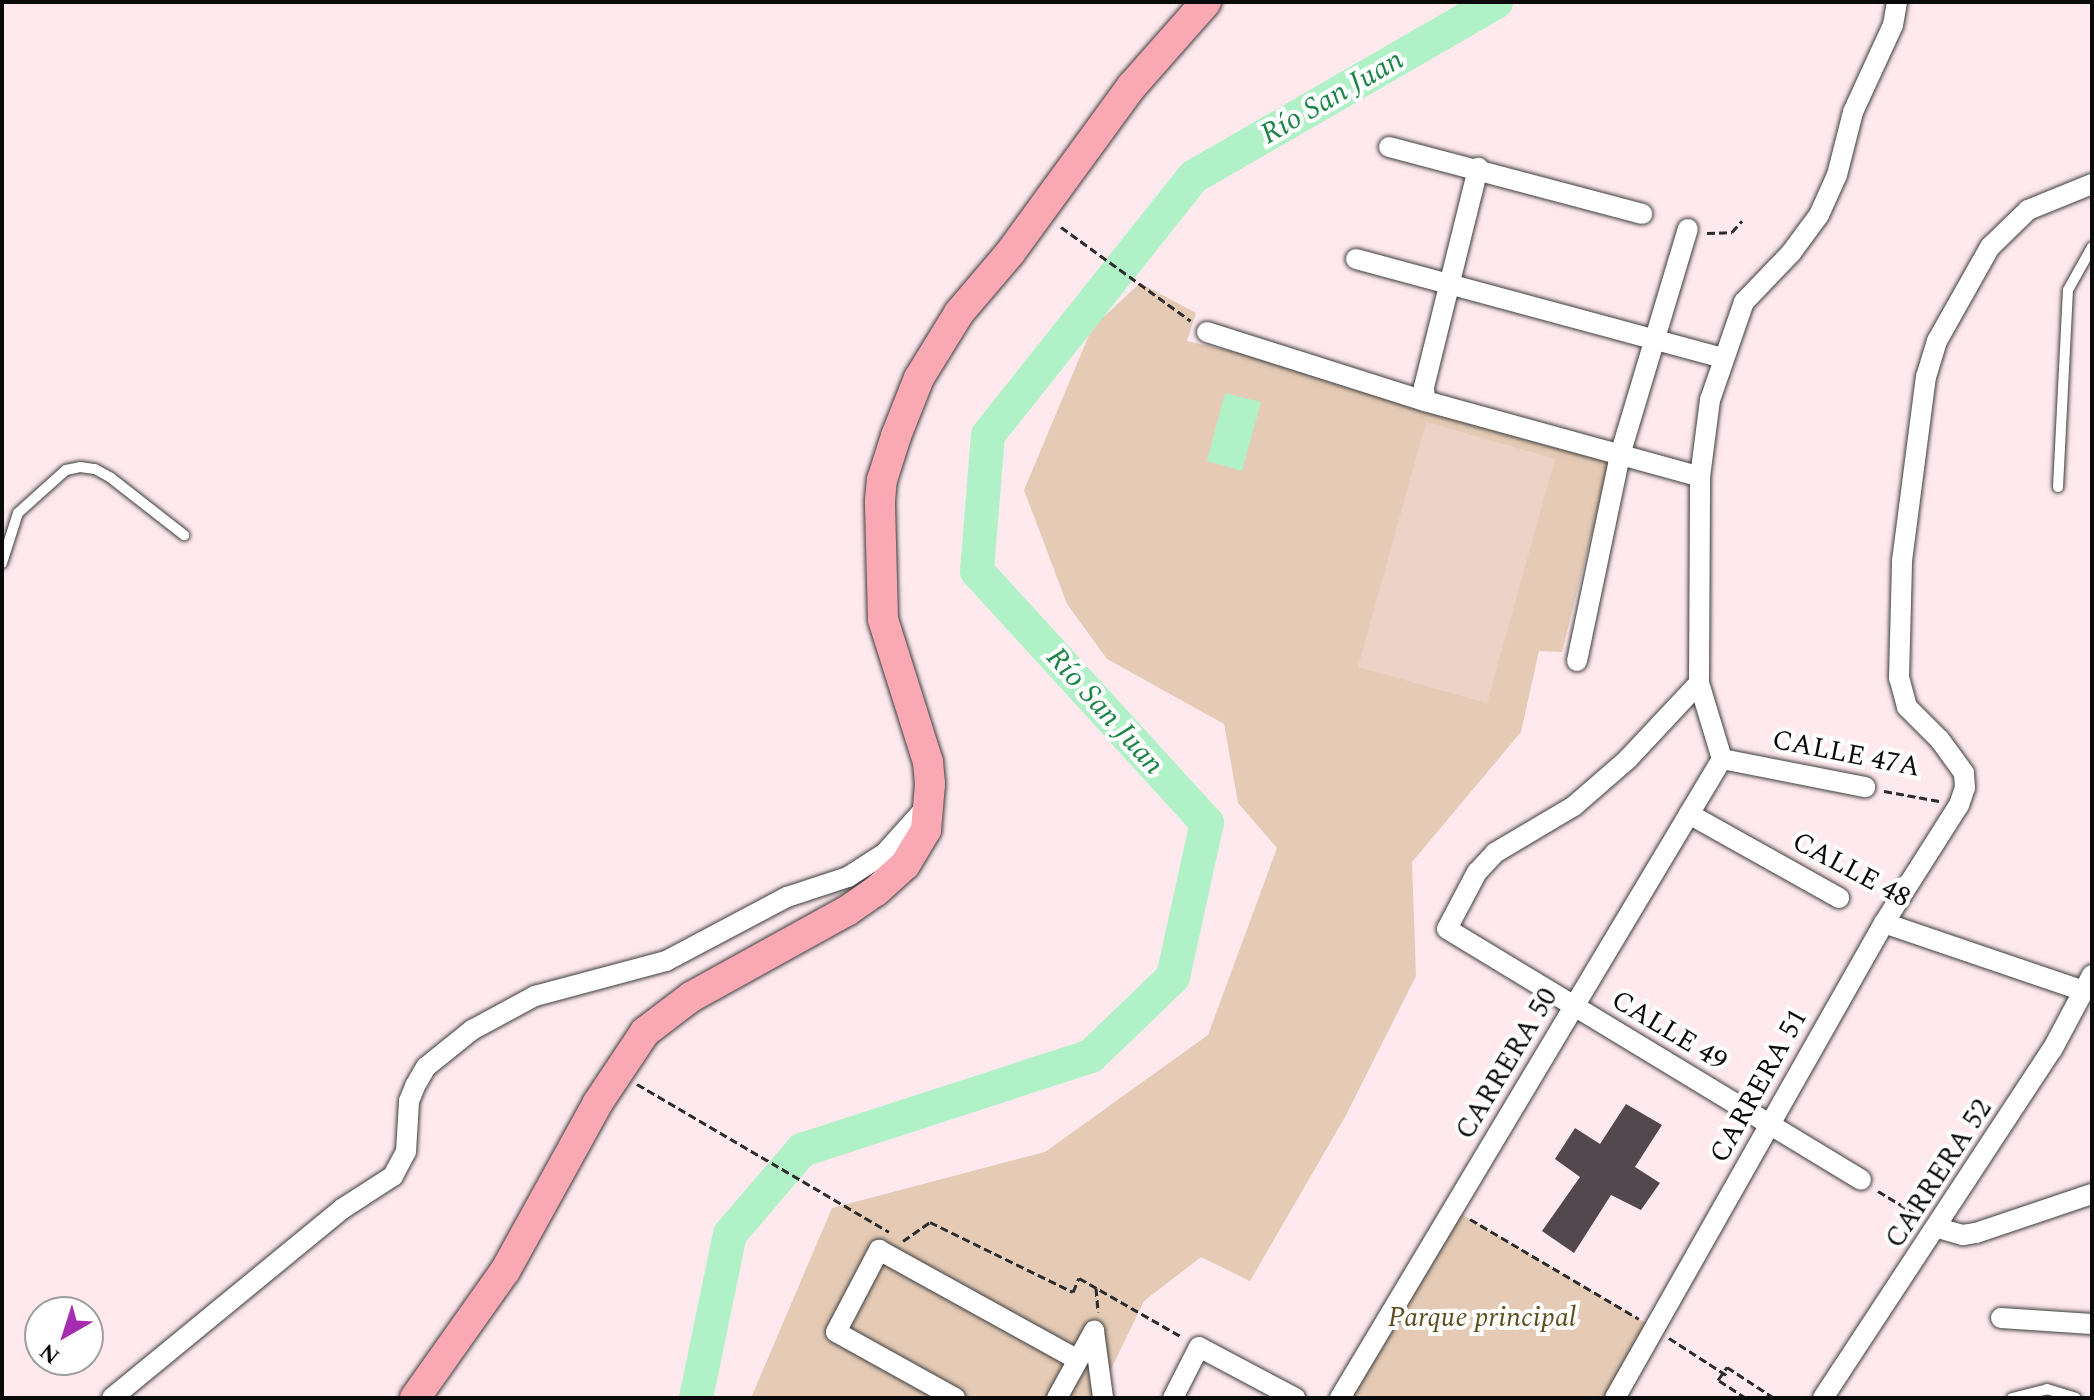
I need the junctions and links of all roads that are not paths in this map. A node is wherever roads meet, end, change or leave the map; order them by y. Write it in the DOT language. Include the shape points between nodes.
graph roads {
  1 [pos="1206,2"];
  2 [pos="1897,2"];
  3 [pos="1389,147"];
  4 [pos="1478,168"];
  5 [pos="2092,184"];
  6 [pos="1642,214"];
  7 [pos="1688,229"];
  8 [pos="2092,247"];
  9 [pos="1356,259"];
  10 [pos="1449,284"];
  11 [pos="1207,332"];
  12 [pos="1656,341"];
  13 [pos="1722,358"];
  14 [pos="1425,401"];
  15 [pos="1620,455"];
  16 [pos="1700,477"];
  17 [pos="2058,487"];
  18 [pos="184,535"];
  19 [pos="2,563"];
  20 [pos="1577,661"];
  21 [pos="1699,683"];
  22 [pos="1722,759"];
  23 [pos="1865,787"];
  24 [pos="928,805"];
  25 [pos="1689,814"];
  26 [pos="1839,898"];
  27 [pos="1884,923"];
  28 [pos="2088,983"];
  29 [pos="1574,1006"];
  30 [pos="1770,1125"];
  31 [pos="1861,1180"];
  32 [pos="2092,1194"];
  33 [pos="1938,1228"];
  34 [pos="2001,1318"];
  35 [pos="2092,1324"];
  36 [pos="1078,1360"];
  37 [pos="112,1398"];
  38 [pos="415,1398"];
  39 [pos="955,1398"];
  40 [pos="1057,1398"];
  41 [pos="1103,1398"];
  42 [pos="1173,1398"];
  43 [pos="1295,1398"];
  44 [pos="1340,1398"];
  45 [pos="1615,1398"];
  46 [pos="1823,1398"];
  47 [pos="2012,1398"];
  48 [pos="2076,1398"];
  1 -- 24 [label="main road" via="1132,86 1010,253 959,313 919,378 896,436 880,501 883,619 928,762"];
  2 -- 13 [label="street" via="1893,25 1853,112 1837,175 1819,215 1744,302"];
  3 -- 4 [label="street"];
  4 -- 6 [label="street"];
  4 -- 10 [label="street"];
  5 -- 27 [label="street, CARRERA 51" via="2028,210 1990,247 1937,341 1926,377 1902,561 1899,678 1907,707 1964,773 1965,788"];
  7 -- 12 [label="street"];
  8 -- 17 [label="lane" via="2068,290"];
  9 -- 10 [label="street"];
  10 -- 12 [label="street"];
  10 -- 14 [label="street"];
  11 -- 14 [label="street"];
  12 -- 13 [label="street"];
  12 -- 15 [label="street"];
  13 -- 16 [label="street" via="1710,400"];
  14 -- 15 [label="street"];
  15 -- 16 [label="street"];
  15 -- 20 [label="street"];
  16 -- 21 [label="street"];
  18 -- 19 [label="lane" via="111,478 80,467 66,470 23,506"];
  21 -- 22 [label="street"];
  21 -- 29 [label="street, CALLE 49" via="1628,759 1574,806 1495,853 1477,872 1447,929"];
  22 -- 23 [label="street, CALLE 47A"];
  22 -- 25 [label="street, CARRERA 50"];
  24 -- 37 [label="street" via="885,853 848,877 787,897 666,961 535,996 472,1030 426,1067 415,1086 406,1152 393,1176 342,1209"];
  24 -- 38 [label="main road" via="926,830 905,865 876,891 691,997 645,1032 505,1271"];
  25 -- 26 [label="street, CALLE 48"];
  25 -- 29 [label="street, CARRERA 50"];
  27 -- 28 [label="street, CALLE 48"];
  27 -- 30 [label="street, CARRERA 51"];
  28 -- 33 [label="street, CARRERA 52" via="2052,1050"];
  29 -- 30 [label="street, CALLE 49"];
  29 -- 44 [label="street, CARRERA 50"];
  30 -- 31 [label="street, CALLE 49"];
  30 -- 45 [label="street, CARRERA 51"];
  32 -- 33 [label="street" via="1976,1233"];
  33 -- 46 [label="street, CARRERA 52"];
  34 -- 35 [label="street"];
  36 -- 39 [label="street" via="879,1250 836,1332"];
  36 -- 40 [label="street"];
  36 -- 41 [label="street" via="1094,1331"];
  42 -- 43 [label="street" via="1199,1347"];
  47 -- 48 [label="lane" via="2047,1389"];
}
